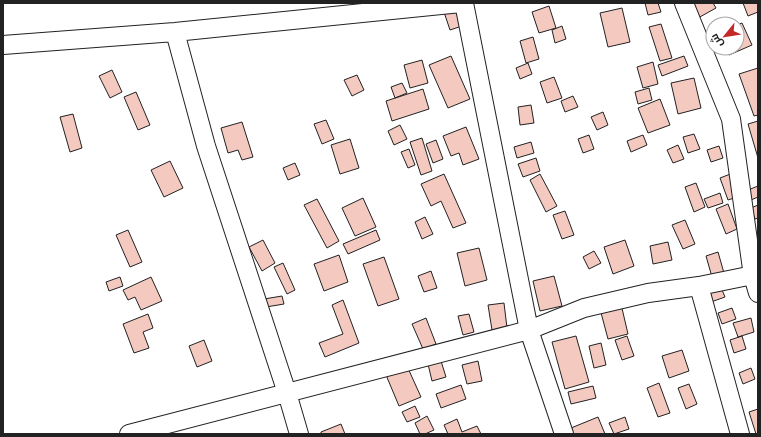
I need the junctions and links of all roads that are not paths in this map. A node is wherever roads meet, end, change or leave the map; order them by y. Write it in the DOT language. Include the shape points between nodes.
graph roads {
  1 [pos="461,3"];
  2 [pos="464,3"];
  3 [pos="684,3"];
  4 [pos="175,32"];
  5 [pos="3,45"];
  6 [pos="756,275"];
  7 [pos="700,286"];
  8 [pos="758,293"];
  9 [pos="529,330"];
  10 [pos="287,393"];
  11 [pos="129,434"];
  12 [pos="299,434"];
  13 [pos="564,434"];
  14 [pos="740,434"];
  1 -- 4 [label="street"];
  2 -- 9 [label="street"];
  3 -- 6 [label="street" via="731,119"];
  4 -- 5 [label="street"];
  4 -- 10 [label="street" via="206,146"];
  6 -- 7 [label="street"];
  6 -- 8 [label="street"];
  7 -- 9 [label="street" via="648,293 584,308"];
  7 -- 14 [label="street"];
  9 -- 10 [label="street"];
  9 -- 13 [label="street"];
  10 -- 11 [label="street"];
  10 -- 12 [label="street"];
}
